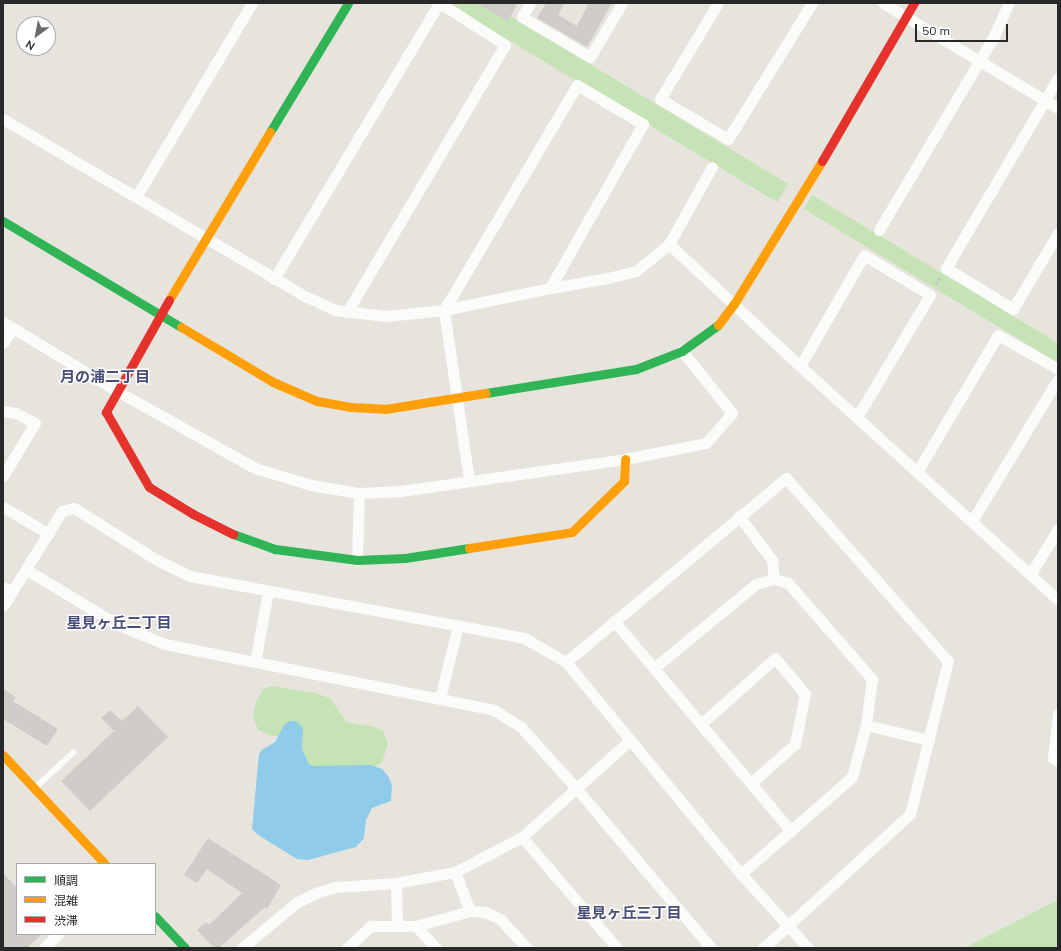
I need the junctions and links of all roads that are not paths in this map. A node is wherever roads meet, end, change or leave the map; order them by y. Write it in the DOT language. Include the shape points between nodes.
graph roads {
  1 [pos="252,3"];
  2 [pos="348,3"];
  3 [pos="440,3"];
  4 [pos="530,3"];
  5 [pos="622,3"];
  6 [pos="718,3"];
  7 [pos="812,3"];
  8 [pos="883,3"];
  9 [pos="914,3"];
  10 [pos="1009,3"];
  11 [pos="906,17"];
  12 [pos="979,60"];
  13 [pos="1058,78"];
  14 [pos="1046,100"];
  15 [pos="1058,108"];
  16 [pos="3,119"];
  17 [pos="712,167"];
  18 [pos="136,197"];
  19 [pos="3,221"];
  20 [pos="879,230"];
  21 [pos="1058,233"];
  22 [pos="207,239"];
  23 [pos="669,244"];
  24 [pos="274,279"];
  25 [pos="550,288"];
  26 [pos="734,304"];
  27 [pos="444,310"];
  28 [pos="347,312"];
  29 [pos="160,315"];
  30 [pos="3,322"];
  31 [pos="13,328"];
  32 [pos="3,343"];
  33 [pos="682,351"];
  34 [pos="800,366"];
  35 [pos="1058,369"];
  36 [pos="1058,379"];
  37 [pos="117,391"];
  38 [pos="458,396"];
  39 [pos="3,410"];
  40 [pos="857,417"];
  41 [pos="625,459"];
  42 [pos="917,472"];
  43 [pos="3,476"];
  44 [pos="469,480"];
  45 [pos="359,493"];
  46 [pos="3,507"];
  47 [pos="739,516"];
  48 [pos="972,521"];
  49 [pos="1058,529"];
  50 [pos="49,534"];
  51 [pos="356,560"];
  52 [pos="27,570"];
  53 [pos="1030,575"];
  54 [pos="774,579"];
  55 [pos="8,590"];
  56 [pos="268,591"];
  57 [pos="1058,600"];
  58 [pos="3,606"];
  59 [pos="614,621"];
  60 [pos="458,625"];
  61 [pos="255,662"];
  62 [pos="566,662"];
  63 [pos="654,668"];
  64 [pos="440,698"];
  65 [pos="1058,714"];
  66 [pos="701,724"];
  67 [pos="866,724"];
  68 [pos="630,740"];
  69 [pos="929,740"];
  70 [pos="73,753"];
  71 [pos="3,755"];
  72 [pos="1058,761"];
  73 [pos="751,783"];
  74 [pos="35,788"];
  75 [pos="576,788"];
  76 [pos="791,831"];
  77 [pos="522,837"];
  78 [pos="104,863"];
  79 [pos="455,872"];
  80 [pos="741,874"];
  81 [pos="396,884"];
  82 [pos="470,912"];
  83 [pos="156,917"];
  84 [pos="397,925"];
  85 [pos="789,925"];
  86 [pos="416,926"];
  87 [pos="57,935"];
  88 [pos="44,948"];
  89 [pos="185,948"];
  90 [pos="242,948"];
  91 [pos="348,948"];
  92 [pos="436,948"];
  93 [pos="527,948"];
  94 [pos="617,948"];
  95 [pos="711,948"];
  96 [pos="763,948"];
  97 [pos="808,948"];
  1 -- 18 [label="street"];
  2 -- 22 [label="street"];
  3 -- 24 [label="street"];
  3 -- 28 [label="street" via="505,45"];
  4 -- 5 [label="street" via="522,17 590,57"];
  6 -- 7 [label="street" via="660,99 728,139"];
  8 -- 11 [label="street"];
  9 -- 11 [label="street"];
  10 -- 12 [label="street" via="994,36"];
  11 -- 12 [label="street"];
  11 -- 26 [label="street"];
  12 -- 14 [label="street"];
  12 -- 20 [label="street"];
  13 -- 14 [label="street"];
  14 -- 15 [label="street"];
  14 -- 21 [label="street" via="946,268 1013,309"];
  16 -- 18 [label="street"];
  17 -- 23 [label="street"];
  18 -- 22 [label="street"];
  19 -- 29 [label="street"];
  22 -- 24 [label="street"];
  22 -- 29 [label="street"];
  23 -- 25 [label="street" via="636,270 608,278"];
  23 -- 26 [label="street"];
  24 -- 28 [label="street" via="307,298 335,310"];
  25 -- 27 [label="street"];
  25 -- 27 [label="street" via="643,124 577,85"];
  26 -- 33 [label="street" via="716,327"];
  26 -- 34 [label="street"];
  27 -- 28 [label="street" via="386,316"];
  27 -- 38 [label="street"];
  29 -- 37 [label="street"];
  29 -- 38 [label="street" via="273,382 317,401 350,407 385,408"];
  30 -- 31 [label="street"];
  31 -- 32 [label="street"];
  31 -- 37 [label="street"];
  33 -- 38 [label="street" via="636,369"];
  33 -- 41 [label="street" via="732,413 706,443"];
  34 -- 40 [label="street"];
  34 -- 40 [label="street" via="864,256 930,295"];
  35 -- 42 [label="street" via="998,335"];
  36 -- 48 [label="street"];
  37 -- 45 [label="street" via="255,468 311,485"];
  37 -- 51 [label="street" via="106,412 149,488 193,514 244,539 275,549"];
  38 -- 44 [label="street"];
  39 -- 43 [label="street" via="16,413 35,423"];
  40 -- 42 [label="street"];
  41 -- 44 [label="street"];
  41 -- 51 [label="street" via="624,481 572,532 405,558"];
  42 -- 48 [label="street"];
  44 -- 45 [label="street" via="401,491"];
  45 -- 51 [label="street"];
  46 -- 50 [label="street"];
  47 -- 54 [label="street" via="772,560"];
  47 -- 59 [label="street"];
  47 -- 69 [label="street" via="786,478 948,661"];
  48 -- 53 [label="street"];
  49 -- 53 [label="street"];
  50 -- 52 [label="street"];
  50 -- 56 [label="street" via="62,511 74,508 157,560 190,576"];
  52 -- 55 [label="street"];
  52 -- 61 [label="street" via="118,625 165,644"];
  53 -- 57 [label="street"];
  54 -- 63 [label="street" via="756,584"];
  54 -- 67 [label="street" via="788,583 872,679"];
  55 -- 58 [label="street"];
  56 -- 60 [label="street"];
  56 -- 61 [label="street"];
  59 -- 62 [label="street"];
  59 -- 63 [label="street"];
  60 -- 62 [label="street" via="524,638"];
  60 -- 64 [label="street"];
  61 -- 64 [label="street"];
  62 -- 68 [label="street"];
  63 -- 66 [label="street"];
  64 -- 75 [label="street" via="494,710 520,726"];
  65 -- 72 [label="street" via="1053,758"];
  66 -- 73 [label="street"];
  66 -- 73 [label="street" via="775,658 805,694 795,744"];
  67 -- 69 [label="street"];
  67 -- 76 [label="street" via="852,777"];
  68 -- 75 [label="street"];
  68 -- 80 [label="street"];
  69 -- 85 [label="street" via="910,814"];
  70 -- 74 [label="lane"];
  71 -- 74 [label="street"];
  73 -- 76 [label="street"];
  74 -- 78 [label="street"];
  75 -- 77 [label="street"];
  75 -- 95 [label="street"];
  76 -- 80 [label="street"];
  77 -- 79 [label="street"];
  77 -- 94 [label="street"];
  79 -- 81 [label="street"];
  79 -- 82 [label="street"];
  80 -- 85 [label="street"];
  81 -- 84 [label="street"];
  81 -- 90 [label="street" via="336,887 316,893 296,903"];
  82 -- 86 [label="street"];
  82 -- 93 [label="street" via="485,912 500,919"];
  83 -- 89 [label="street"];
  84 -- 86 [label="street"];
  84 -- 91 [label="street" via="371,926"];
  85 -- 96 [label="street"];
  85 -- 97 [label="street"];
  86 -- 92 [label="street"];
  87 -- 88 [label="street"];
}
